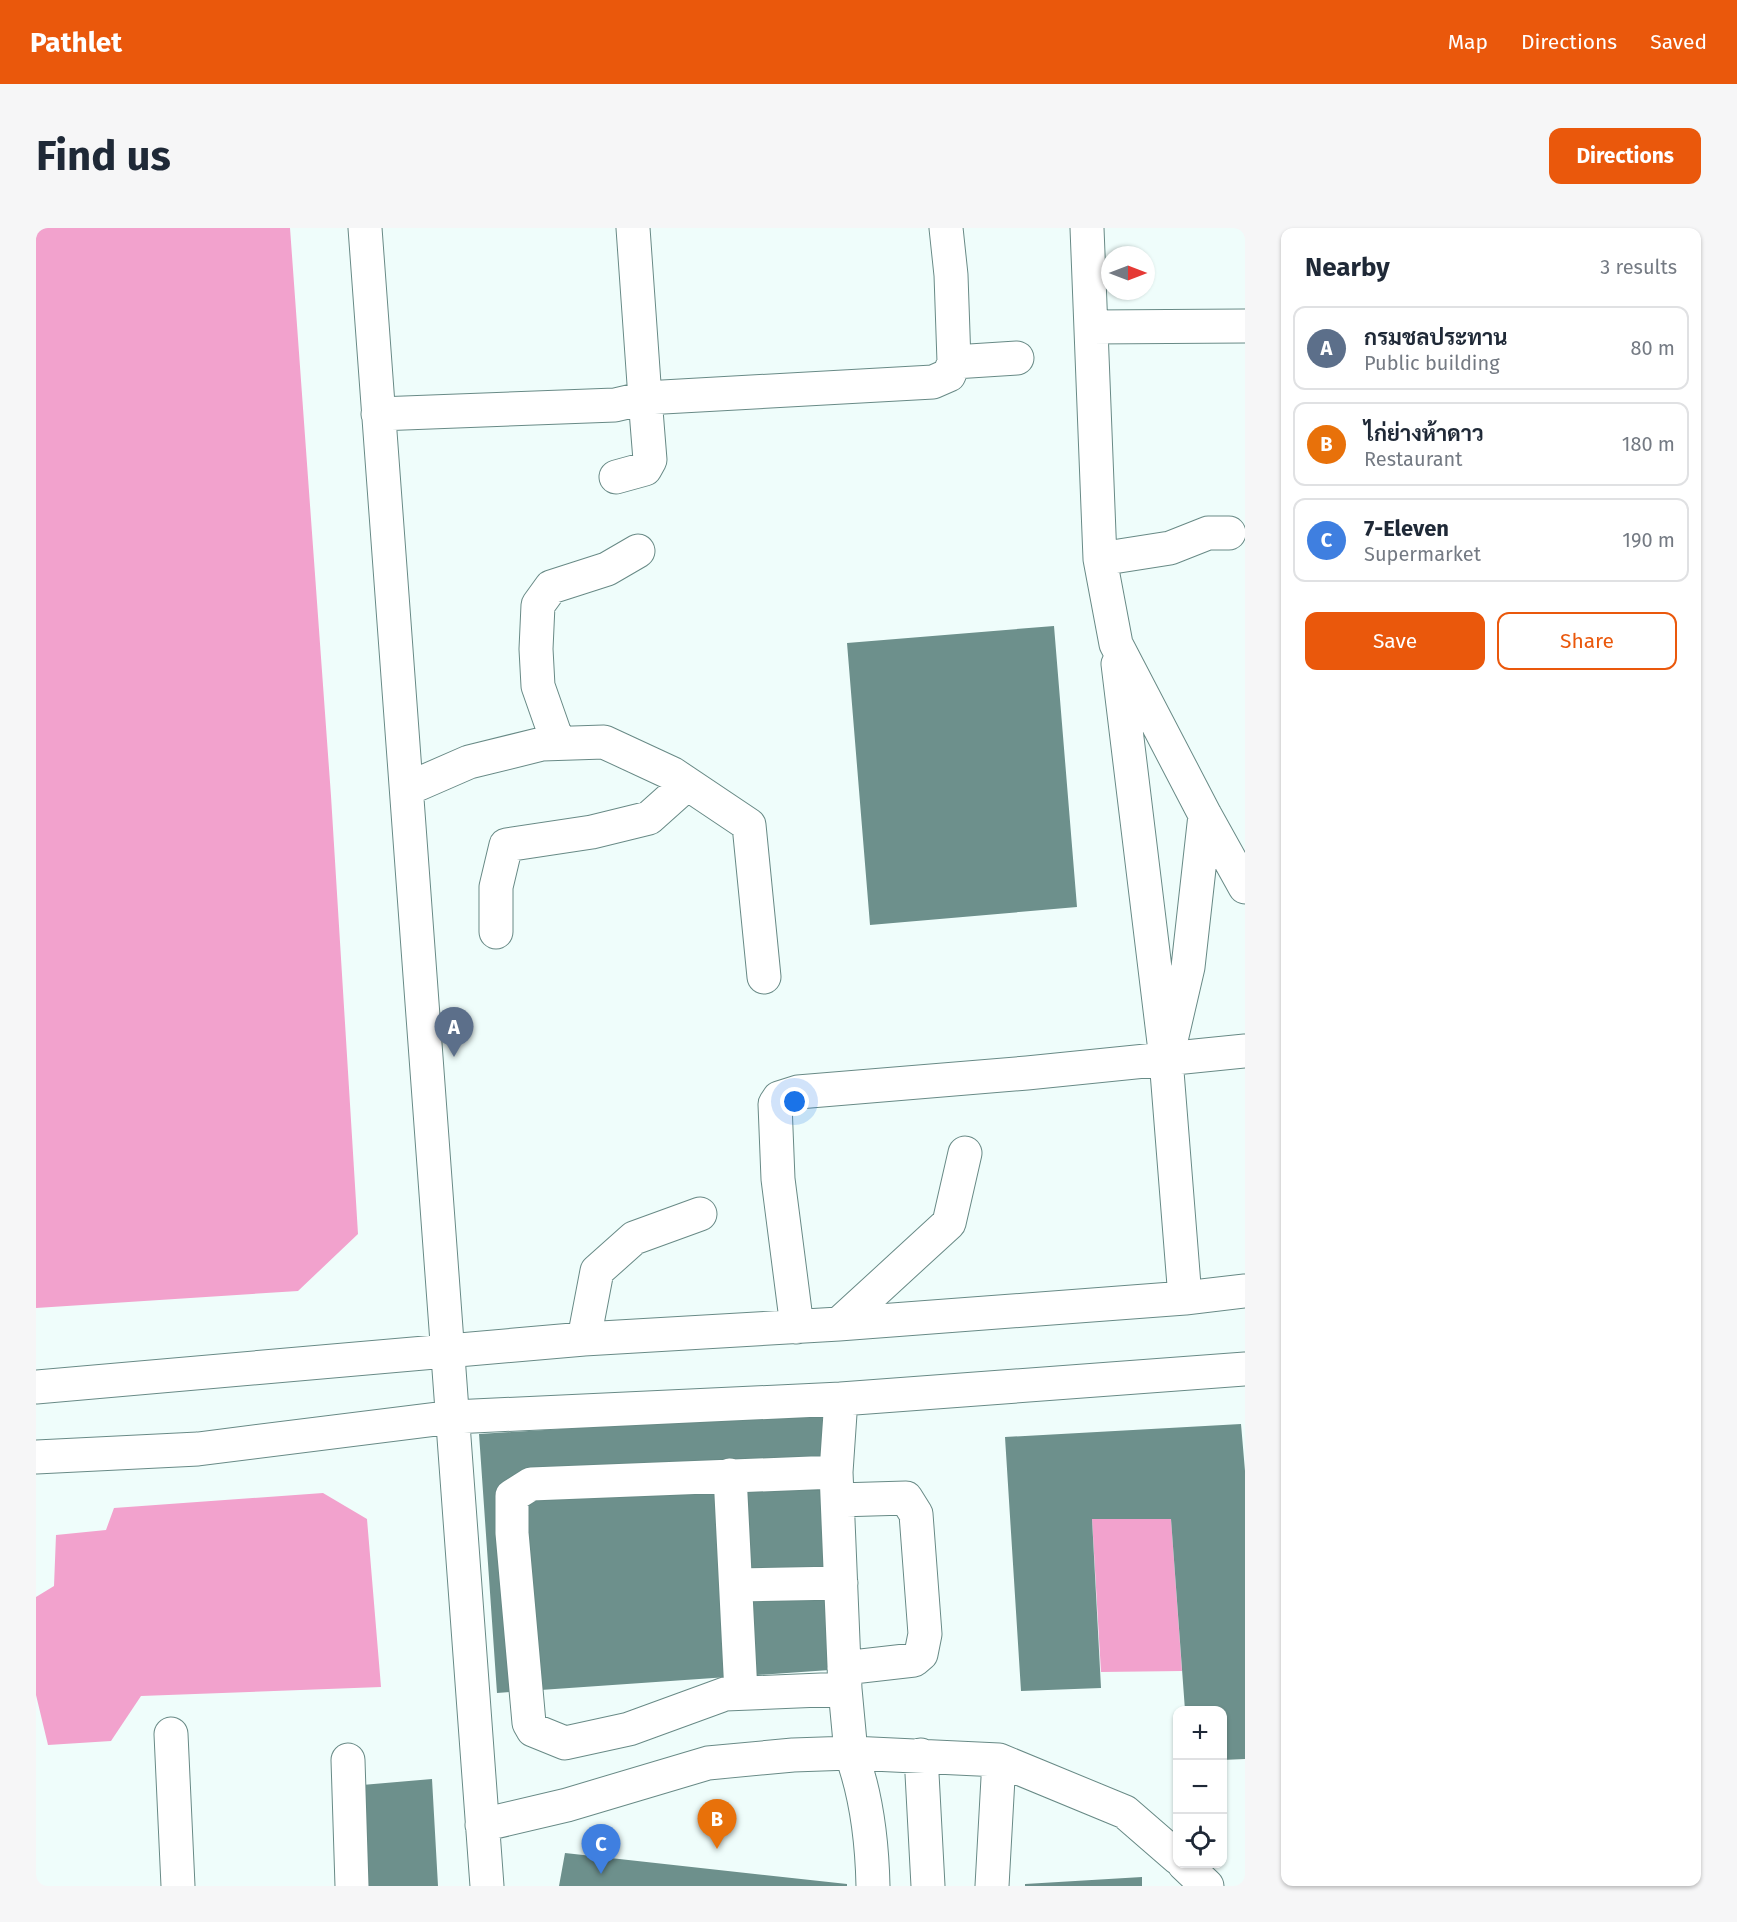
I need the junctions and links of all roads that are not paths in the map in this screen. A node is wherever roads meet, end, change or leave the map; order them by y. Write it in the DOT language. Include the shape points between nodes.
graph roads {
  1 [pos="365,228"];
  2 [pos="633,228"];
  3 [pos="946,228"];
  4 [pos="1087,228"];
  5 [pos="1245,326"];
  6 [pos="1092,327"];
  7 [pos="1017,358"];
  8 [pos="954,362"];
  9 [pos="645,398"];
  10 [pos="378,414"];
  11 [pos="616,477"];
  12 [pos="1229,533"];
  13 [pos="638,550"];
  14 [pos="1100,559"];
  15 [pos="1116,644"];
  16 [pos="558,743"];
  17 [pos="687,784"];
  18 [pos="407,789"];
  19 [pos="1205,816"];
  20 [pos="1245,887"];
  21 [pos="496,932"];
  22 [pos="764,977"];
  23 [pos="1245,1051"];
  24 [pos="1166,1059"];
  25 [pos="965,1153"];
  26 [pos="700,1214"];
  27 [pos="1245,1291"];
  28 [pos="1185,1298"];
  29 [pos="839,1324"];
  30 [pos="797,1327"];
  31 [pos="584,1339"];
  32 [pos="449,1352"];
  33 [pos="1245,1369"];
  34 [pos="36,1387"];
  35 [pos="841,1399"];
  36 [pos="453,1417"];
  37 [pos="36,1457"];
  38 [pos="730,1475"];
  39 [pos="837,1486"];
  40 [pos="841,1583"];
  41 [pos="736,1585"];
  42 [pos="844,1678"];
  43 [pos="741,1694"];
  44 [pos="171,1734"];
  45 [pos="851,1753"];
  46 [pos="921,1755"];
  47 [pos="348,1760"];
  48 [pos="999,1760"];
  49 [pos="482,1825"];
  50 [pos="1173,1854"];
  51 [pos="1189,1868"];
  52 [pos="178,1886"];
  53 [pos="352,1886"];
  54 [pos="487,1886"];
  55 [pos="873,1886"];
  56 [pos="928,1886"];
  57 [pos="992,1886"];
  58 [pos="1207,1886"];
  1 -- 10 [label="lane"];
  2 -- 9 [label="lane"];
  3 -- 8 [label="lane"];
  4 -- 6 [label="lane"];
  5 -- 6 [label="lane"];
  6 -- 14 [label="lane"];
  7 -- 8 [label="lane"];
  8 -- 9 [label="lane" via="949,375 933,382"];
  9 -- 10 [label="lane" via="615,405"];
  9 -- 11 [label="lane" via="650,460 645,469"];
  10 -- 18 [label="lane"];
  12 -- 14 [label="lane" via="1208,533 1170,548"];
  13 -- 16 [label="lane" via="607,569 551,587 538,605 538,686"];
  14 -- 15 [label="lane"];
  15 -- 19 [label="lane"];
  15 -- 24 [label="lane"];
  16 -- 17 [label="lane" via="604,741"];
  16 -- 18 [label="lane" via="469,762"];
  17 -- 21 [label="lane" via="649,818 592,832 506,845 496,887"];
  17 -- 22 [label="lane" via="749,825"];
  18 -- 32 [label="lane"];
  19 -- 20 [label="lane"];
  19 -- 24 [label="lane" via="1188,967"];
  23 -- 24 [label="lane"];
  24 -- 28 [label="lane"];
  24 -- 30 [label="lane" via="798,1092 779,1098 775,1104 778,1179"];
  25 -- 29 [label="lane" via="949,1223"];
  26 -- 31 [label="lane" via="634,1238 597,1271"];
  27 -- 28 [label="lane"];
  28 -- 29 [label="lane"];
  29 -- 30 [label="lane"];
  30 -- 31 [label="lane"];
  31 -- 32 [label="lane"];
  32 -- 34 [label="lane"];
  32 -- 36 [label="lane"];
  33 -- 35 [label="lane"];
  35 -- 36 [label="lane"];
  35 -- 39 [label="lane"];
  36 -- 37 [label="lane" via="198,1449"];
  36 -- 49 [label="lane"];
  38 -- 39 [label="lane"];
  38 -- 41 [label="lane"];
  38 -- 43 [label="lane" via="531,1484 512,1496 512,1533 529,1723 533,1730 565,1743 629,1729 725,1694"];
  39 -- 40 [label="lane"];
  39 -- 42 [label="lane" via="906,1498 916,1514 925,1634 921,1654 914,1660"];
  40 -- 41 [label="lane"];
  40 -- 42 [label="lane"];
  41 -- 43 [label="lane"];
  42 -- 43 [label="lane"];
  42 -- 45 [label="lane"];
  44 -- 52 [label="lane"];
  45 -- 46 [label="lane"];
  45 -- 49 [label="lane" via="708,1763 567,1805"];
  45 -- 55 [label="lane" via="865,1801"];
  46 -- 48 [label="lane"];
  46 -- 56 [label="lane"];
  47 -- 53 [label="lane"];
  48 -- 50 [label="lane" via="1125,1812"];
  48 -- 57 [label="lane"];
  49 -- 54 [label="lane"];
  51 -- 58 [label="lane"];
}
